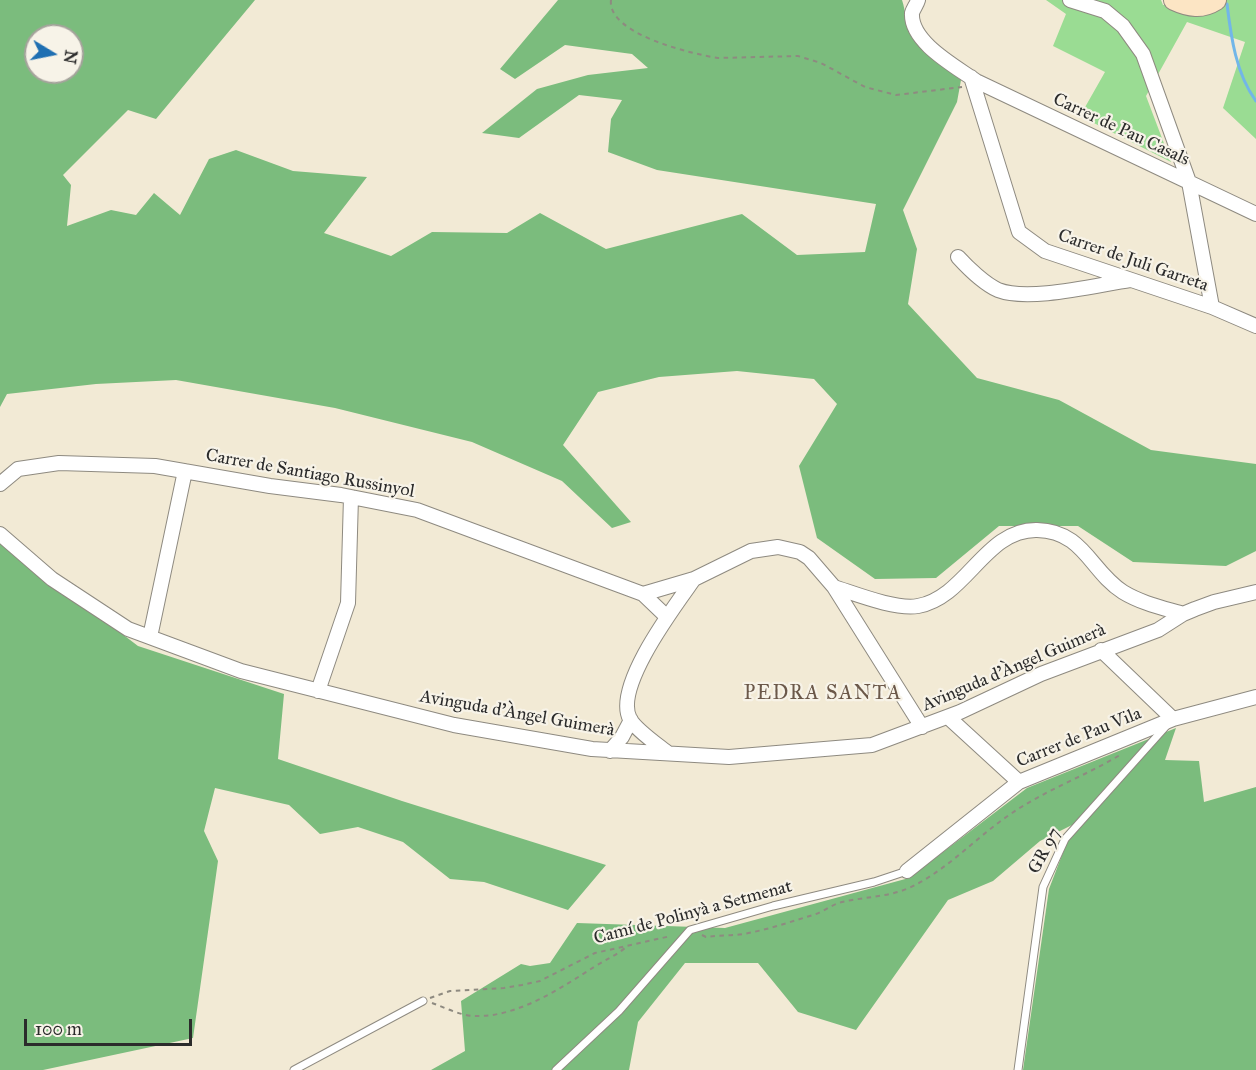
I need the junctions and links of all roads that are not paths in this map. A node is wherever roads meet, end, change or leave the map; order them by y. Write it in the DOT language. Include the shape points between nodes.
graph roads {
  1 [pos="918,0"];
  2 [pos="1070,0"];
  3 [pos="1174,0"];
  4 [pos="1216,0"];
  5 [pos="972,82"];
  6 [pos="1188,182"];
  7 [pos="1256,214"];
  8 [pos="958,257"];
  9 [pos="1132,280"];
  10 [pos="1212,307"];
  11 [pos="1256,326"];
  12 [pos="185,471"];
  13 [pos="0,484"];
  14 [pos="351,497"];
  15 [pos="0,534"];
  16 [pos="694,579"];
  17 [pos="834,587"];
  18 [pos="1256,592"];
  19 [pos="643,594"];
  20 [pos="1183,614"];
  21 [pos="667,617"];
  22 [pos="150,637"];
  23 [pos="1101,650"];
  24 [pos="318,691"];
  25 [pos="1256,697"];
  26 [pos="948,717"];
  27 [pos="1173,719"];
  28 [pos="631,720"];
  29 [pos="922,727"];
  30 [pos="610,751"];
  31 [pos="668,753"];
  32 [pos="1019,782"];
  33 [pos="907,871"];
  34 [pos="423,1001"];
  35 [pos="294,1070"];
  36 [pos="556,1070"];
  37 [pos="1018,1070"];
  1 -- 5 [label="street, Carrer de Pau Casals" via="912,12 917,33"];
  2 -- 6 [label="street" via="1105,11 1123,26 1143,54"];
  3 -- 4 [label="main road" via="1197,7"];
  5 -- 6 [label="street, Carrer de Pau Casals"];
  5 -- 9 [label="street, Carrer de Juli Garreta" via="1019,232 1045,251"];
  6 -- 7 [label="street, Carrer de Pau Casals"];
  6 -- 10 [label="street"];
  8 -- 9 [label="street" via="998,290 1024,294"];
  9 -- 10 [label="street, Carrer de Juli Garreta"];
  10 -- 11 [label="street, Carrer de Juli Garreta"];
  12 -- 13 [label="street, Carrer de Santiago Russinyol" via="155,466 59,463 18,469"];
  12 -- 14 [label="street, Carrer de Santiago Russinyol"];
  12 -- 22 [label="street"];
  14 -- 19 [label="street, Carrer de Santiago Russinyol" via="417,510"];
  14 -- 24 [label="street" via="348,603"];
  15 -- 22 [label="street, Avinguda d'Àngel Guimerà" via="52,579 128,629"];
  16 -- 17 [label="street" via="751,551 778,546 809,558"];
  16 -- 19 [label="street"];
  16 -- 21 [label="street"];
  17 -- 20 [label="street" via="901,607 917,606 950,591 1013,534 1039,530 1076,543 1123,592"];
  17 -- 29 [label="street"];
  18 -- 20 [label="street, Avinguda d'Àngel Guimerà"];
  19 -- 21 [label="street, Carrer de Santiago Russinyol"];
  20 -- 23 [label="street, Avinguda d'Àngel Guimerà" via="1158,630"];
  21 -- 28 [label="street" via="632,681 627,702"];
  22 -- 24 [label="street, Avinguda d'Àngel Guimerà" via="241,671"];
  23 -- 26 [label="street, Avinguda d'Àngel Guimerà"];
  23 -- 27 [label="street"];
  24 -- 30 [label="street, Avinguda d'Àngel Guimerà" via="454,725"];
  25 -- 27 [label="street, Carrer de Pau Vila"];
  26 -- 29 [label="street, Avinguda d'Àngel Guimerà"];
  26 -- 32 [label="street"];
  27 -- 32 [label="street, Carrer de Pau Vila"];
  27 -- 37 [label="lane, GR 97" via="1065,839 1043,887"];
  28 -- 30 [label="street"];
  28 -- 31 [label="street"];
  29 -- 31 [label="street, Avinguda d'Àngel Guimerà" via="872,745 836,749 729,757"];
  30 -- 31 [label="street, Avinguda d'Àngel Guimerà"];
  32 -- 33 [label="street, Carrer de Pau Vila"];
  33 -- 36 [label="lane, Camí de Polinyà a Setmenat" via="690,930 619,1011"];
  34 -- 35 [label="lane"];
}
